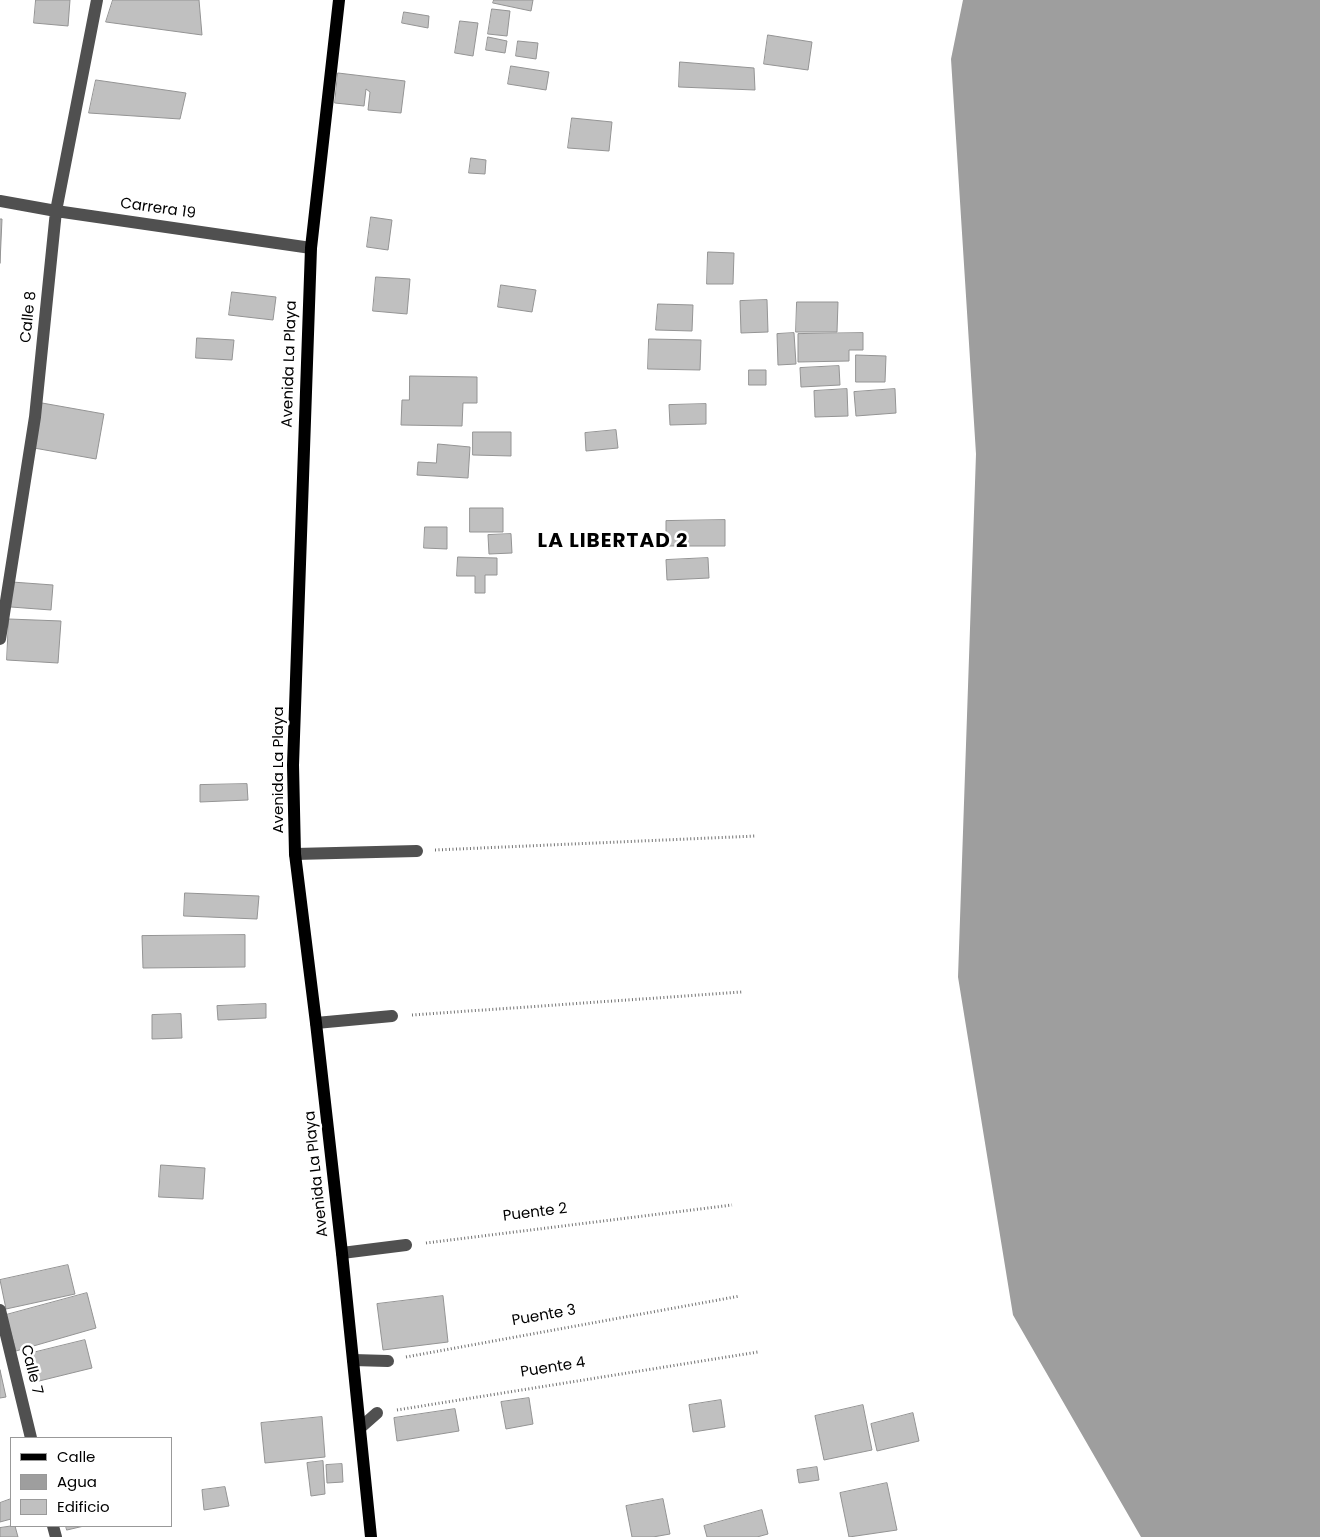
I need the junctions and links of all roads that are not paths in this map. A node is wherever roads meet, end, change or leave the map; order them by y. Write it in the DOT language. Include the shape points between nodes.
graph roads {
  1 [pos="97,0"];
  2 [pos="339,0"];
  3 [pos="0,201"];
  4 [pos="56,211"];
  5 [pos="311,248"];
  6 [pos="0,639"];
  7 [pos="417,851"];
  8 [pos="295,854"];
  9 [pos="392,1016"];
  10 [pos="316,1022"];
  11 [pos="406,1245"];
  12 [pos="342,1253"];
  13 [pos="0,1310"];
  14 [pos="353,1360"];
  15 [pos="388,1361"];
  16 [pos="376,1413"];
  17 [pos="360,1428"];
  18 [pos="32,1437"];
  19 [pos="371,1537"];
  1 -- 4 [label="street, Calle 8"];
  2 -- 5 [label="main road, Avenida La Playa"];
  3 -- 4 [label="street, Carrera 19"];
  4 -- 5 [label="street, Carrera 19"];
  4 -- 6 [label="street, Calle 8" via="33,432"];
  5 -- 8 [label="main road, Avenida La Playa" via="293,755"];
  7 -- 8 [label="street"];
  8 -- 10 [label="main road, Avenida La Playa"];
  9 -- 10 [label="street"];
  10 -- 12 [label="main road, Avenida La Playa"];
  11 -- 12 [label="street"];
  12 -- 14 [label="main road, Avenida La Playa"];
  13 -- 18 [label="street, Calle 7"];
  14 -- 15 [label="street"];
  14 -- 17 [label="main road, Avenida La Playa"];
  16 -- 17 [label="street"];
  17 -- 19 [label="main road, Avenida La Playa"];
}
